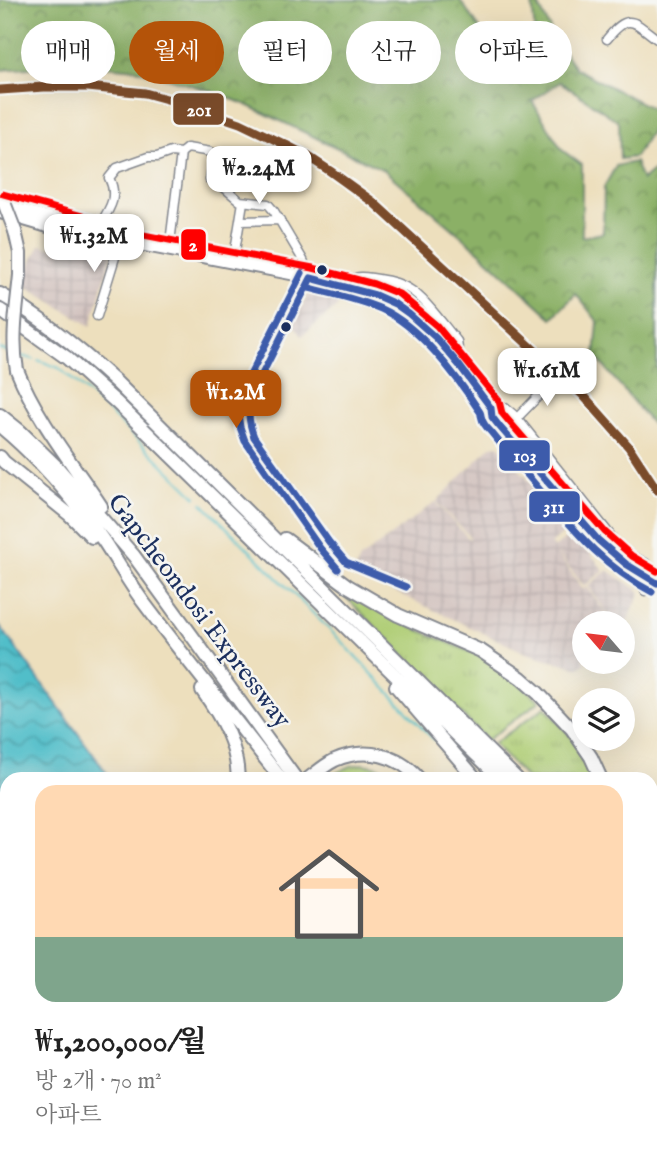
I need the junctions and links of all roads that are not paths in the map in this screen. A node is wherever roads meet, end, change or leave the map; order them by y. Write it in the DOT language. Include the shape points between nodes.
graph roads {
  1 [pos="607,39"];
  2 [pos="657,39"];
  3 [pos="181,153"];
  4 [pos="0,197"];
  5 [pos="243,202"];
  6 [pos="0,204"];
  7 [pos="0,213"];
  8 [pos="280,220"];
  9 [pos="240,221"];
  10 [pos="96,231"];
  11 [pos="117,240"];
  12 [pos="169,251"];
  13 [pos="233,263"];
  14 [pos="311,278"];
  15 [pos="343,286"];
  16 [pos="0,294"];
  17 [pos="0,310"];
  18 [pos="97,317"];
  19 [pos="454,360"];
  20 [pos="556,378"];
  21 [pos="483,398"];
  22 [pos="0,415"];
  23 [pos="508,420"];
  24 [pos="0,426"];
  25 [pos="2,459"];
  26 [pos="247,510"];
  27 [pos="134,556"];
  28 [pos="346,562"];
  29 [pos="656,572"];
  30 [pos="127,578"];
  31 [pos="657,583"];
  32 [pos="645,591"];
  33 [pos="144,602"];
  34 [pos="339,619"];
  35 [pos="237,772"];
  36 [pos="276,772"];
  37 [pos="302,772"];
  38 [pos="317,772"];
  39 [pos="322,772"];
  40 [pos="405,772"];
  41 [pos="413,772"];
  42 [pos="470,772"];
  43 [pos="494,772"];
  44 [pos="510,772"];
  45 [pos="598,772"];
  1 -- 2 [label="street" via="628,21"];
  3 -- 5 [label="street" via="187,148 211,152 210,180"];
  3 -- 10 [label="street" via="117,167 109,178 114,188 111,205"];
  3 -- 12 [label="street"];
  4 -- 27 [label="highway, bridge" via="20,253 14,335 17,370 39,414"];
  5 -- 8 [label="street" via="268,204"];
  5 -- 9 [label="street"];
  6 -- 10 [label="main road"];
  7 -- 11 [label="main road" via="102,243"];
  8 -- 9 [label="street"];
  8 -- 14 [label="street"];
  9 -- 13 [label="street"];
  10 -- 11 [label="main road"];
  11 -- 12 [label="main road"];
  11 -- 18 [label="street"];
  12 -- 13 [label="main road"];
  13 -- 14 [label="main road"];
  14 -- 15 [label="main road"];
  14 -- 28 [label="street" via="253,392 248,422 254,437"];
  15 -- 19 [label="main road" via="395,304"];
  15 -- 19 [label="street" via="359,276 407,287 457,341"];
  16 -- 26 [label="highway" via="90,358"];
  17 -- 34 [label="highway" via="91,379"];
  19 -- 21 [label="main road"];
  20 -- 23 [label="street"];
  21 -- 23 [label="street" via="494,400"];
  21 -- 23 [label="main road" via="492,417"];
  22 -- 27 [label="highway, Gapcheondosi Expressway" via="57,467"];
  23 -- 29 [label="main road, bridge" via="612,545 636,564"];
  23 -- 31 [label="main road, bridge" via="592,533 617,558"];
  24 -- 30 [label="highway, Gapcheondosi Expressway" via="51,474"];
  25 -- 30 [label="highway" via="77,521"];
  26 -- 44 [label="highway"];
  26 -- 45 [label="highway" via="348,586 398,615 481,650 521,678 572,729"];
  27 -- 37 [label="highway, Gapcheondosi Expressway" via="268,740"];
  29 -- 32 [label="street"];
  30 -- 33 [label="highway, Gapcheondosi Expressway"];
  33 -- 35 [label="highway" via="220,716 233,742"];
  33 -- 36 [label="highway, Gapcheondosi Expressway"];
  34 -- 42 [label="highway"];
  34 -- 43 [label="highway"];
  38 -- 41 [label="highway" via="336,760 366,753 396,760"];
  39 -- 40 [label="highway" via="367,758"];
}
